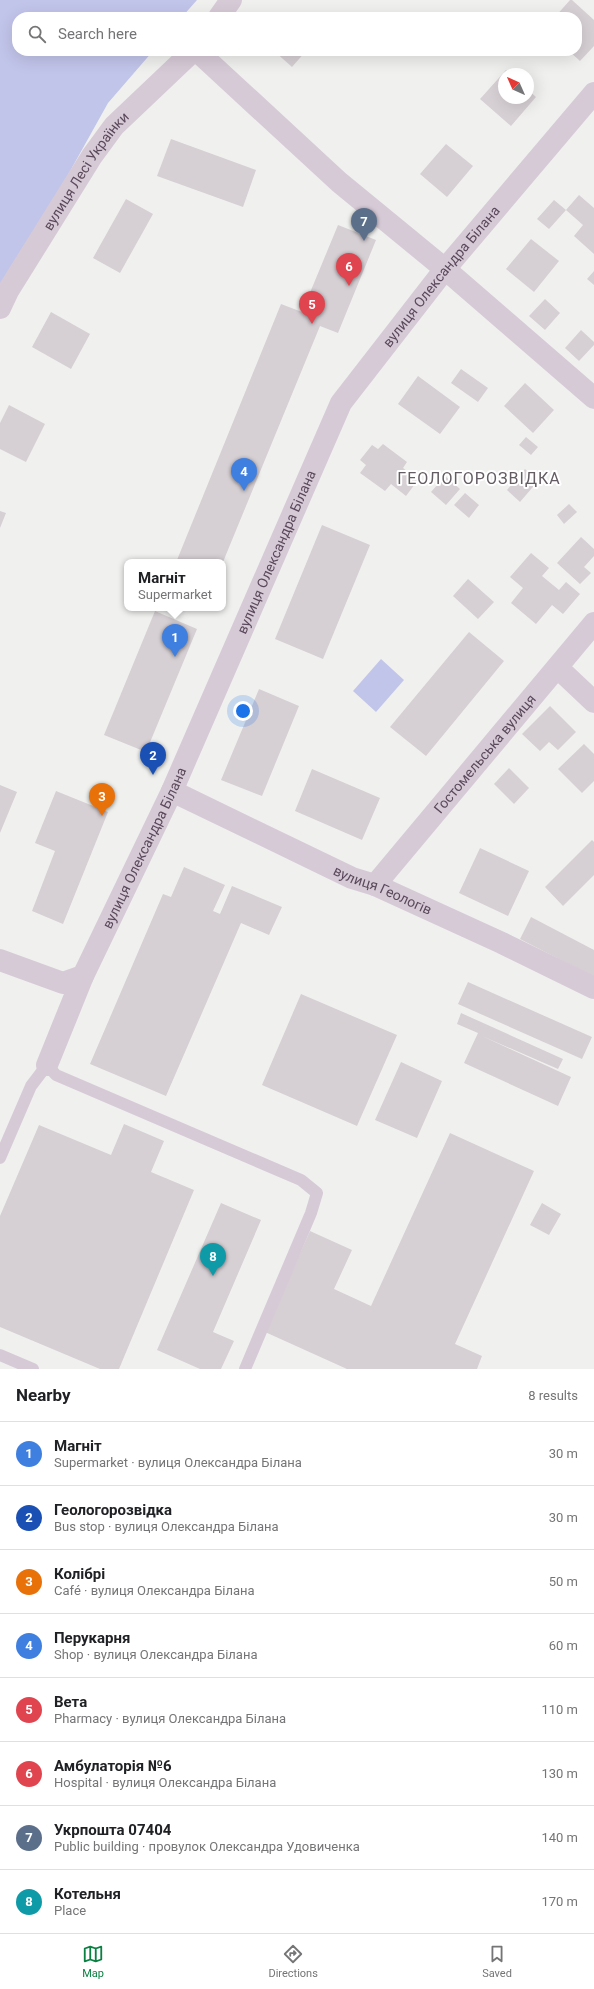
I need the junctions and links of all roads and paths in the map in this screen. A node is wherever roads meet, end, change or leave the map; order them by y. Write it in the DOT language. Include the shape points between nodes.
graph roads {
  1 [pos="231,0"];
  2 [pos="223,12"];
  3 [pos="188,56"];
  4 [pos="202,56"];
  5 [pos="594,93"];
  6 [pos="445,269"];
  7 [pos="0,308"];
  8 [pos="594,398"];
  9 [pos="594,623"];
  10 [pos="558,668"];
  11 [pos="594,702"];
  12 [pos="172,791"];
  13 [pos="375,885"];
  14 [pos="0,960"];
  15 [pos="83,976"];
  16 [pos="594,988"];
  17 [pos="47,1065"];
  18 [pos="0,1158"];
  19 [pos="0,1354"];
  20 [pos="33,1369"];
  21 [pos="246,1369"];
  1 -- 2 [label="street"];
  3 -- 7 [label="street, вулиця Лесі Українки" via="114,126 92,156"];
  4 -- 6 [label="street" via="339,182"];
  5 -- 6 [label="street, вулиця Олександра Білана"];
  6 -- 8 [label="street"];
  6 -- 12 [label="street, вулиця Олександра Білана" via="341,403"];
  9 -- 10 [label="street, Гостомельська вулиця"];
  10 -- 11 [label="street"];
  10 -- 13 [label="street, Гостомельська вулиця"];
  12 -- 13 [label="street, вулиця Геологів" via="352,878"];
  12 -- 15 [label="street, вулиця Олександра Білана"];
  13 -- 16 [label="street, вулиця Геологів"];
  14 -- 15 [label="street" via="63,983"];
  15 -- 17 [label="street, вулиця Олександра Білана"];
  17 -- 18 [label="lane" via="31,1086"];
  17 -- 21 [label="lane" via="56,1075 301,1180 317,1193"];
  19 -- 20 [label="lane"];
}
